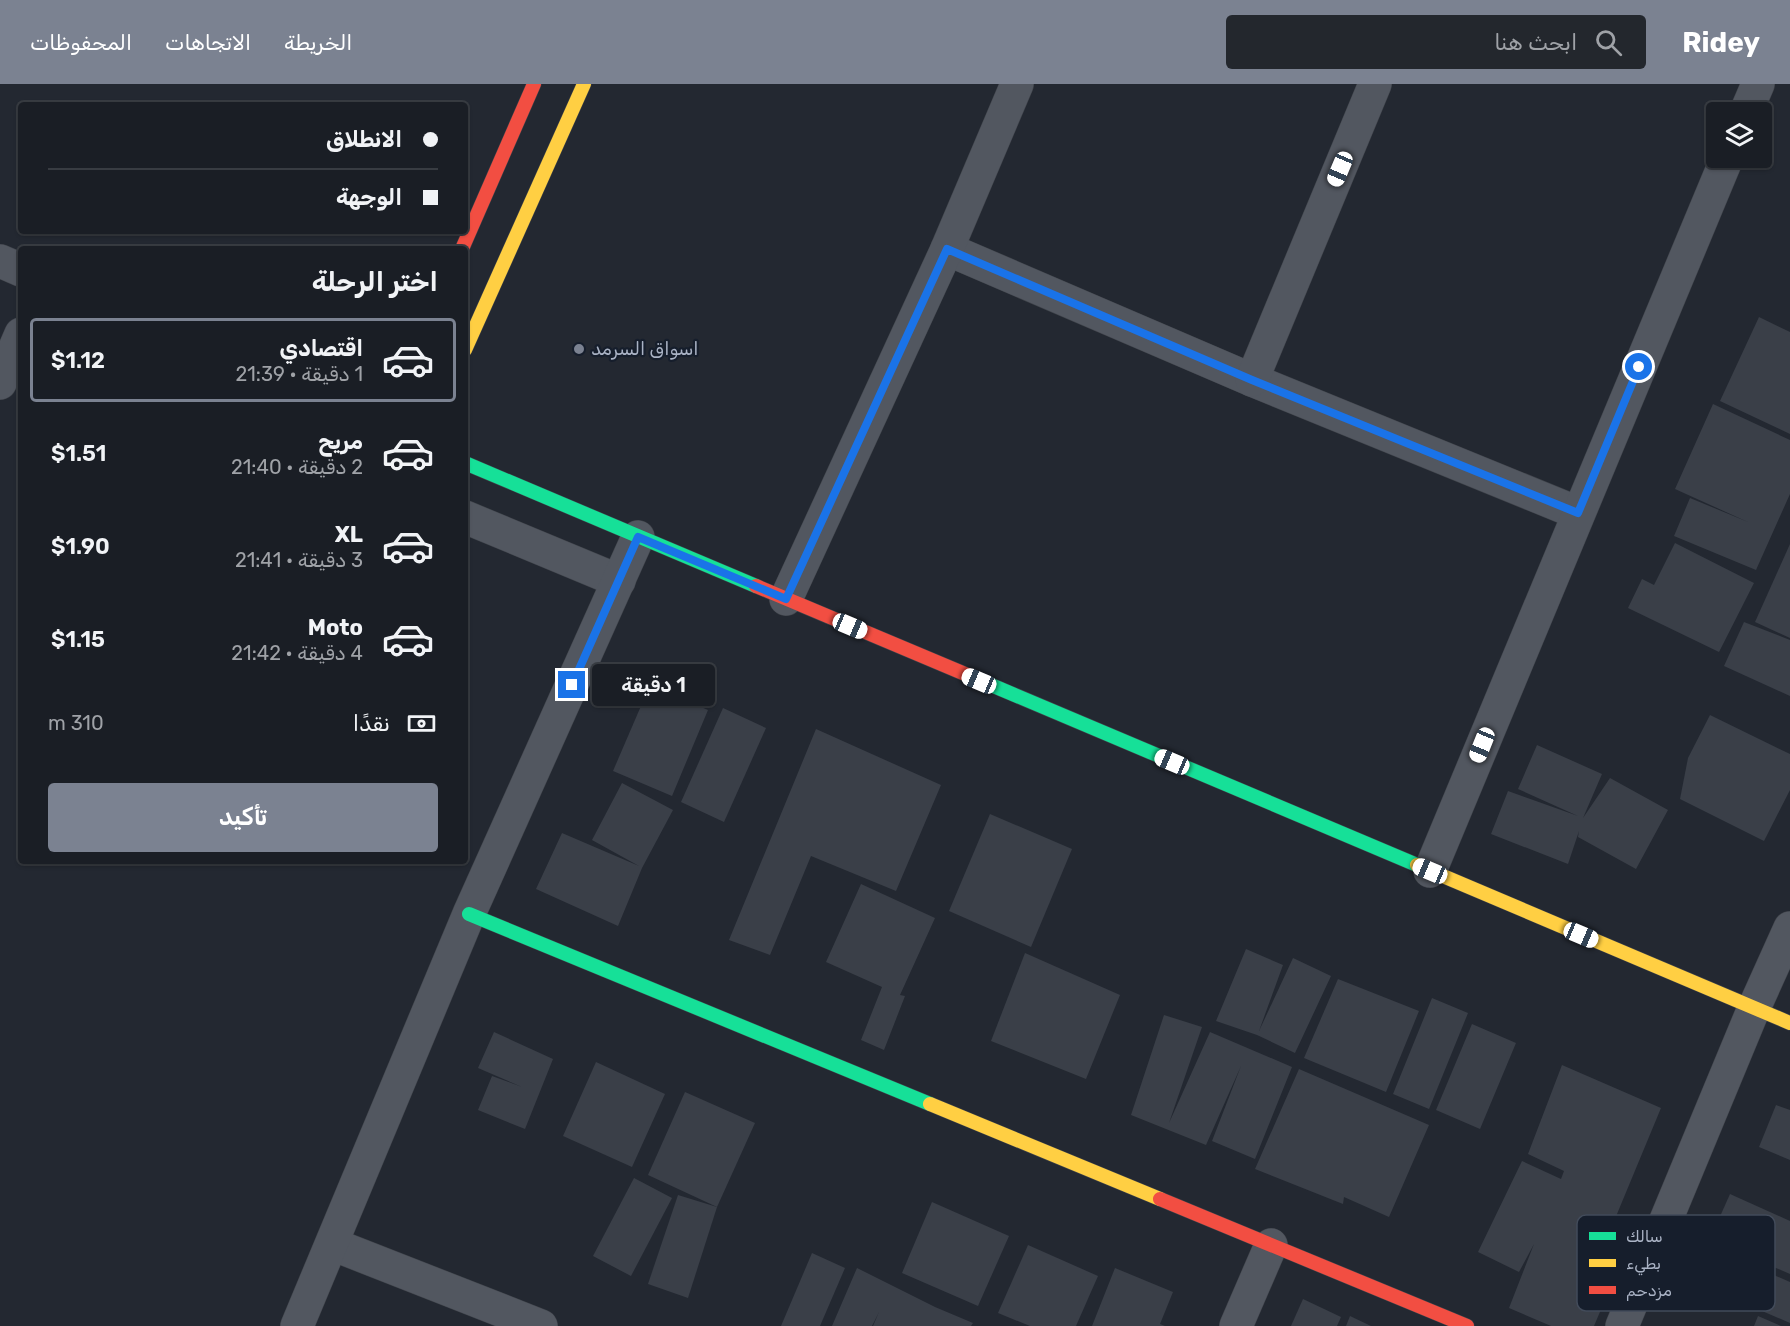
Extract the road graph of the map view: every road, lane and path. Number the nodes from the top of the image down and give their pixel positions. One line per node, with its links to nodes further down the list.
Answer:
1 (534, 84): 8 (street)
2 (584, 84): 15 (street)
3 (1017, 84): 9 (street)
4 (1375, 84): 16 (street)
5 (1758, 84): 6 (street)
6 (1750, 102)
7 (1723, 168): 19 (street)
8 (463, 246)
9 (947, 249): 16 (street); 23 (street)
10 (0, 261): 11 (street)
11 (18, 269)
12 (0, 325): 13 (street)
13 (18, 333)
14 (18, 341): 17 (street)
15 (468, 343)
16 (1252, 380): 19 (street)
17 (0, 383)
18 (468, 464): 21 (street)
19 (1578, 513): 24 (street)
20 (468, 518): 22 (street)
21 (638, 537): 22 (street); 23 (street)
22 (619, 581): 25 (street)
23 (786, 599): 24 (street)
24 (1430, 871): 27 (street)
25 (469, 914): 30 (street); 31 (street)
26 (1790, 928): 27 (street)
27 (1754, 1008): 28 (street); 29 (street)
28 (1790, 1023)
29 (1668, 1215)
30 (332, 1244): 33 (street); 34 (street)
31 (1271, 1245): 35 (street); 36 (street)
32 (1628, 1311): 37 (street)
33 (297, 1326)
34 (541, 1326)
35 (1236, 1326)
36 (1467, 1326)
37 (1622, 1326)

